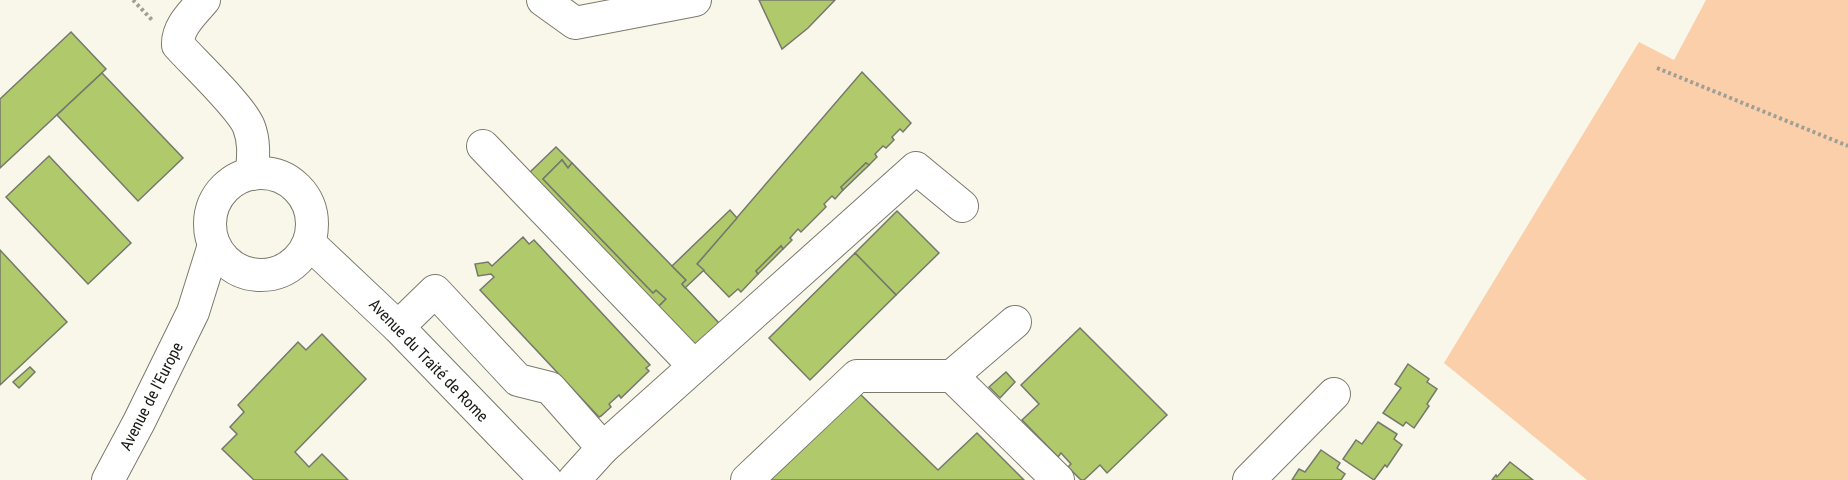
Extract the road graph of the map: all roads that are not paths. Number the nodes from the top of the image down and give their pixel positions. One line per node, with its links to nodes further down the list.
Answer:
1 (204, 0): 5 (street)
2 (543, 0): 3 (street)
3 (695, 0)
4 (483, 146): 13 (street)
5 (252, 174): 7 (street); 8 (street, Avenue de l'Europe)
6 (962, 206): 13 (street)
7 (309, 243): 9 (street); 12 (street, Avenue du Traité de Rome)
8 (214, 245): 9 (street); 10 (street, Avenue de l'Europe)
9 (242, 272): 10 (street, Avenue de l'Europe)
10 (193, 312): 17 (street, Avenue de l'Europe)
11 (1015, 322): 14 (street)
12 (398, 327): 16 (street); 18 (street, Avenue du Traité de Rome)
13 (694, 366): 16 (street)
14 (952, 376): 20 (street); 21 (street)
15 (1334, 394): 22 (street)
16 (603, 448): 19 (street)
17 (108, 480)
18 (546, 480)
19 (574, 480)
20 (747, 480)
21 (1058, 480)
22 (1249, 480)

